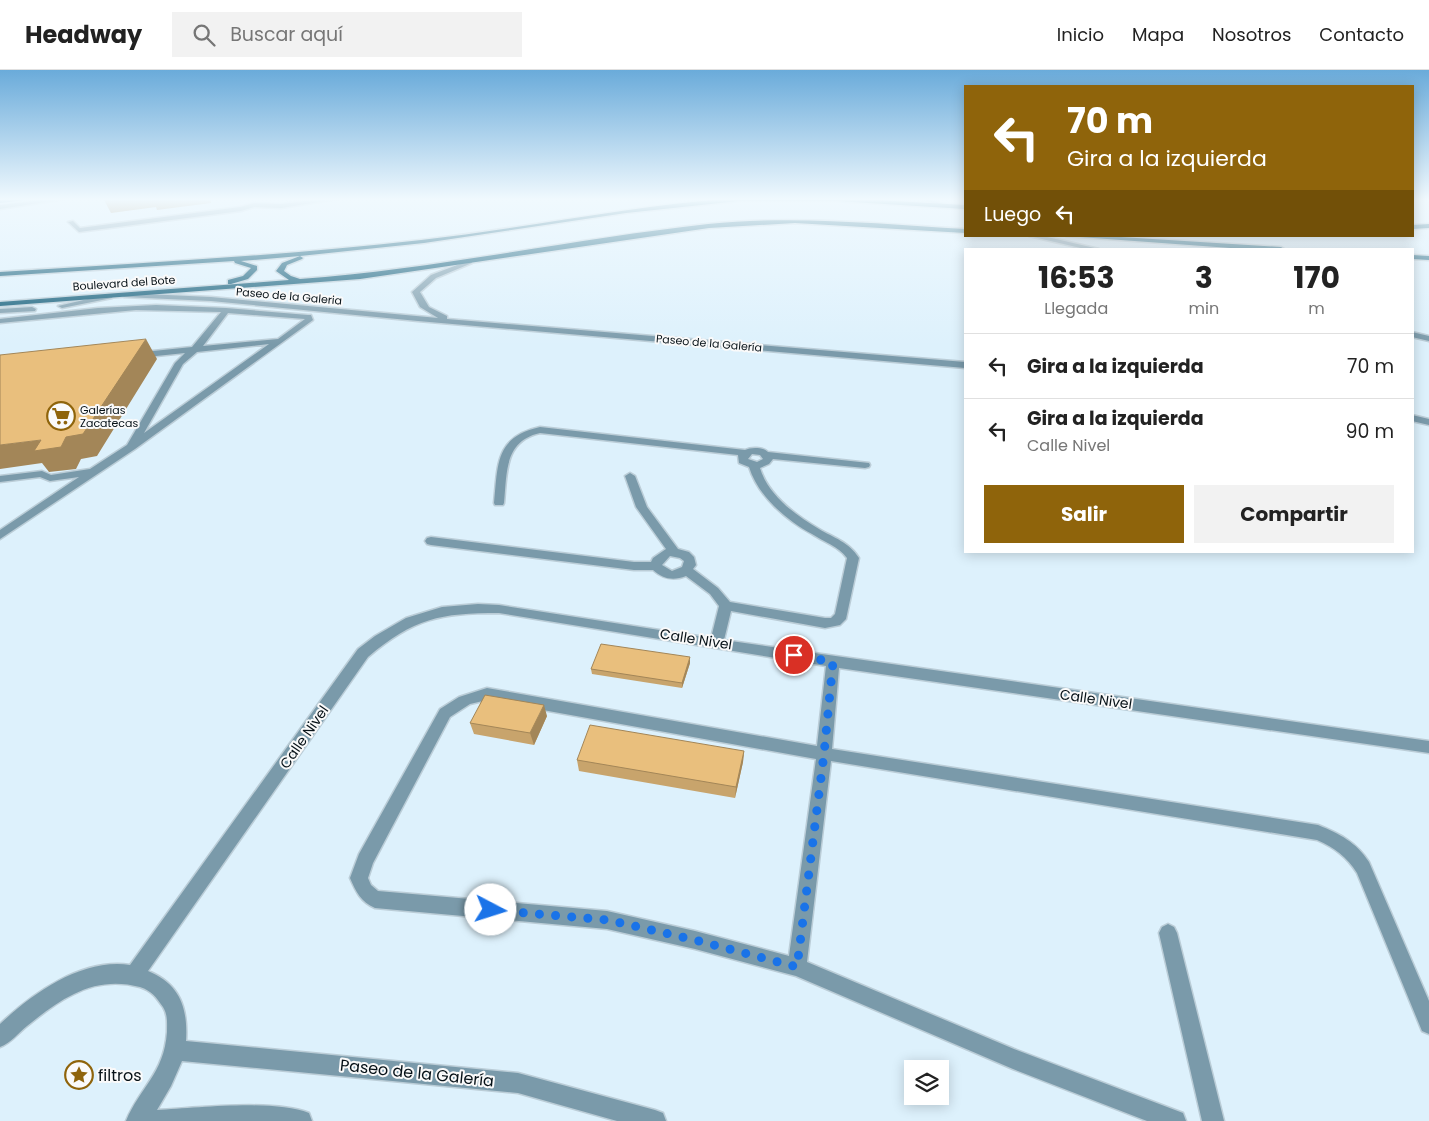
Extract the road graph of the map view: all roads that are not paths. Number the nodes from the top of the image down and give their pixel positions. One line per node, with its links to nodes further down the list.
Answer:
1 (371, 247): 5 (main road, Boulevard del Bote)
2 (569, 247): 9 (main road, Boulevard del Bote)
3 (1249, 247): 4 (main road)
4 (1265, 248)
5 (327, 252): 8 (main road, Boulevard del Bote); 11 (main road)
6 (1414, 257): 7 (main road)
7 (1429, 258)
8 (180, 261): 10 (main road, Boulevard del Bote); 12 (main road)
9 (470, 262): 11 (main road, Boulevard del Bote); 19 (street)
10 (0, 274)
11 (309, 280): 12 (main road, Boulevard del Bote)
12 (196, 289): 13 (main road, Boulevard del Bote)
13 (121, 295): 14 (main road, Boulevard del Bote); 19 (street, Paseo de la Galeria)
14 (109, 296): 15 (main road, Boulevard del Bote); 17 (street)
15 (0, 304)
16 (226, 310): 18 (street); 22 (street); 23 (street)
17 (0, 311)
18 (0, 321)
19 (453, 322): 25 (street, Paseo de la Galería)
20 (1414, 335): 21 (street)
21 (1429, 339)
22 (280, 341): 23 (street); 28 (street)
23 (190, 351): 24 (street); 28 (street)
24 (128, 356)
25 (964, 365)
26 (1414, 418): 27 (street)
27 (1429, 422)
28 (131, 447): 33 (street)
29 (745, 453): 30 (street); 32 (street); 38 (street)
30 (767, 455): 31 (street); 32 (street)
31 (865, 464)
32 (754, 465): 44 (street)
33 (93, 472): 35 (street); 39 (street)
34 (630, 476): 41 (street)
35 (50, 478): 36 (street); 37 (street)
36 (0, 479)
37 (0, 485)
38 (499, 502)
39 (0, 535)
40 (431, 541): 42 (street)
41 (674, 552): 42 (street); 43 (street)
42 (656, 566): 43 (street)
43 (687, 571): 44 (street)
44 (726, 605): 45 (street)
45 (717, 642): 46 (street, Calle Nivel); 51 (street, Calle Nivel)
46 (833, 662): 47 (street, Calle Nivel); 48 (street)
47 (1429, 747)
48 (824, 754): 50 (street); 50 (street); 52 (street)
49 (1168, 932): 60 (street)
50 (797, 967): 59 (street)
51 (135, 974): 53 (street); 54 (street)
52 (1429, 1024)
53 (0, 1037)
54 (175, 1050): 55 (street); 58 (street, Paseo de la Galería)
55 (137, 1121)
56 (145, 1121): 57 (street)
57 (301, 1121)
58 (655, 1121)
59 (1175, 1121)
60 (1213, 1121)

